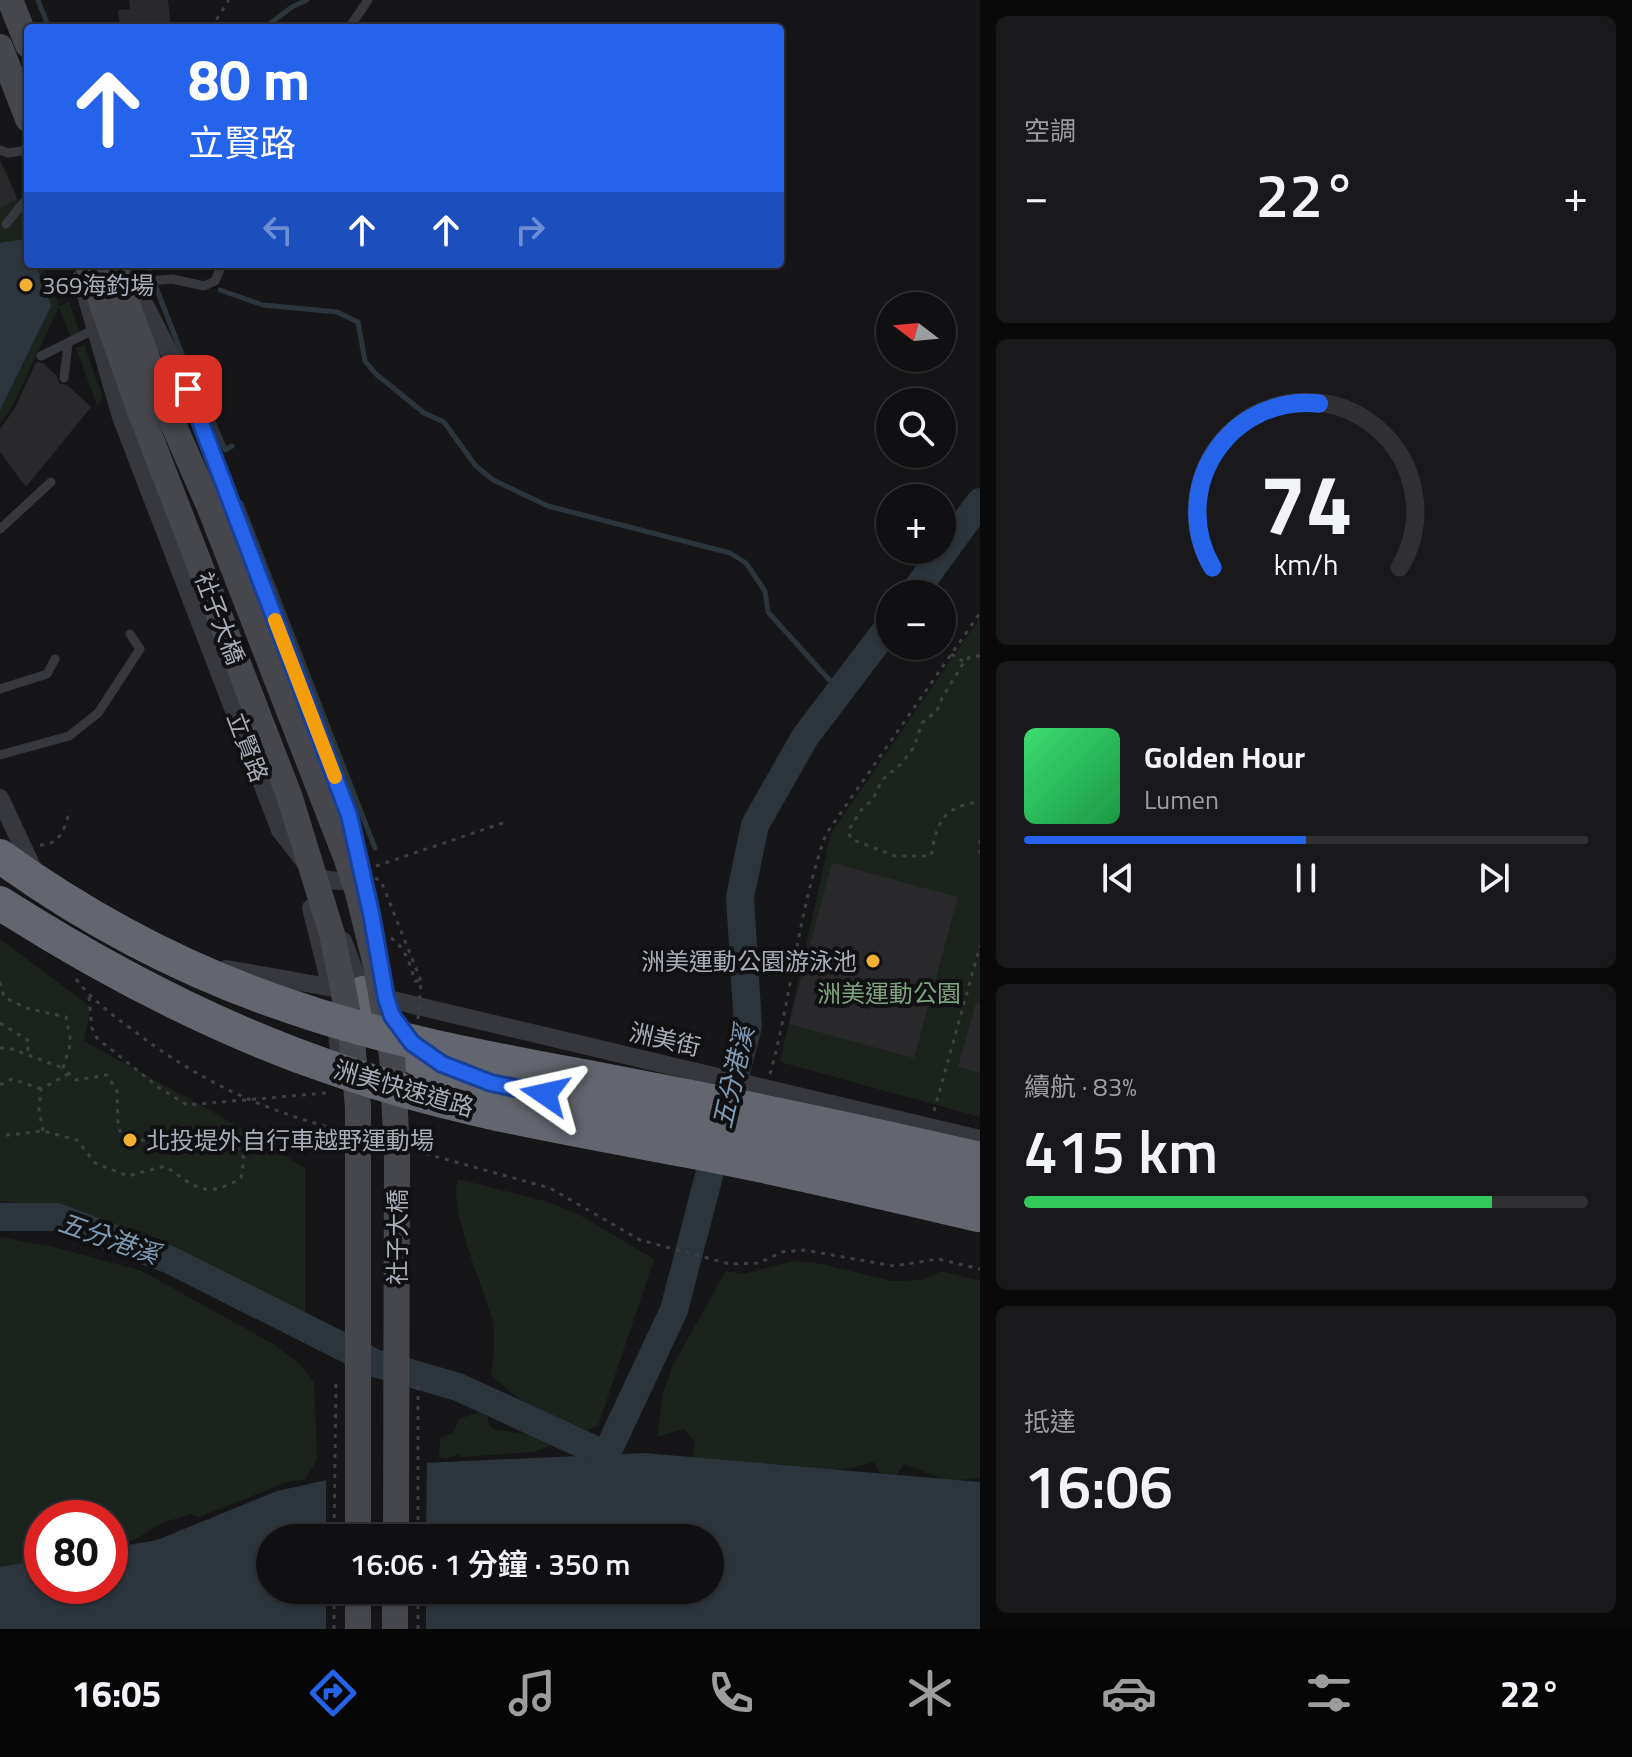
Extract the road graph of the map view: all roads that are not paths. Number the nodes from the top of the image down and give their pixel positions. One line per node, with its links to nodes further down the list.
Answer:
1 (10, 0): 4 (street)
2 (368, 0): 3 (lane)
3 (352, 24)
4 (15, 50): 5 (street)
5 (24, 98)
6 (0, 150): 7 (lane)
7 (24, 151)
8 (24, 202): 9 (lane)
9 (6, 224)
10 (78, 268): 16 (street, 立賢路)
11 (89, 268): 16 (street, 立賢路)
12 (113, 268): 20 (street)
13 (126, 268): 15 (street)
14 (220, 268): 15 (lane)
15 (133, 282): 30 (street)
16 (103, 331): 17 (lane); 20 (street, 立賢路); 31 (street, 立賢路)
17 (68, 344): 18 (lane); 19 (lane)
18 (41, 356)
19 (64, 378)
20 (144, 410): 22 (street, 社子大橋, bridge); 38 (street, bridge); 39 (street, 社子大橋, bridge)
21 (51, 482): 23 (lane)
22 (210, 508): 40 (street, 社子大橋, bridge); 41 (street, bridge)
23 (0, 529)
24 (130, 634): 27 (lane)
25 (55, 659): 26 (lane)
26 (0, 689)
27 (0, 755)
28 (0, 798): 29 (street)
29 (10, 850): 33 (street, 洲美街); 35 (highway, 洲美快速道路, bridge)
30 (368, 874): 31 (street); 33 (street)
31 (318, 879): 33 (street, 立賢路)
32 (0, 903): 37 (highway, 洲美快速道路, bridge)
33 (374, 995): 34 (street, 洲美街); 36 (highway, bridge)
34 (980, 1139)
35 (980, 1159)
36 (980, 1187)
37 (980, 1215)
38 (346, 1524)
39 (358, 1524)
40 (396, 1524)
41 (408, 1524)
42 (346, 1604): 46 (street)
43 (358, 1604): 47 (street)
44 (395, 1604): 48 (street)
45 (408, 1604): 49 (street)
46 (346, 1629)
47 (358, 1629)
48 (395, 1629)
49 (408, 1629)

